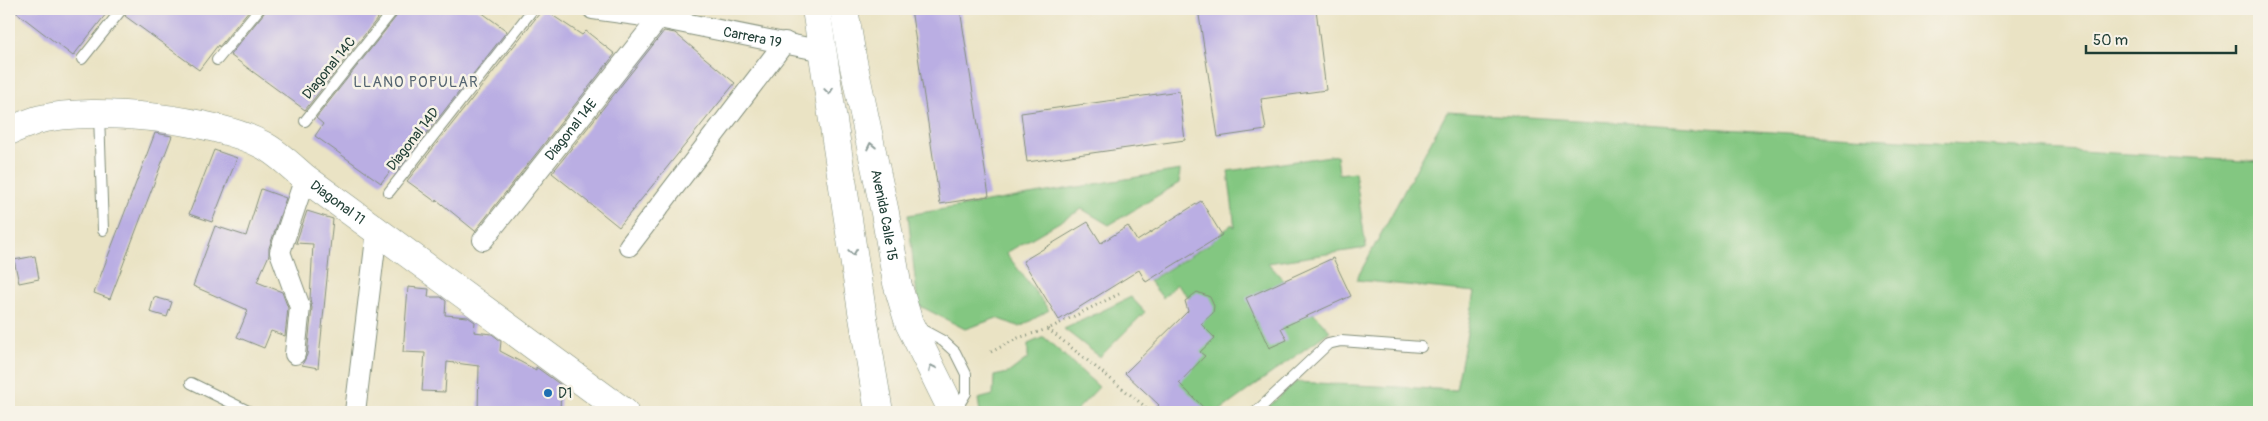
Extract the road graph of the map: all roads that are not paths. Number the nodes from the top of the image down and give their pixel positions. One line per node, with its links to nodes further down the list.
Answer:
1 (122, 9): 11 (lane)
2 (259, 9): 12 (lane)
3 (394, 9): 14 (lane, Diagonal 14C)
4 (533, 9): 17 (lane, Diagonal 14D)
5 (593, 9): 8 (street, Carrera 19)
6 (816, 9): 10 (main road)
7 (844, 9): 29 (main road, Avenida Calle 15, one-way to 7)
8 (659, 18): 9 (street, Carrera 19); 20 (street, Diagonal 14E)
9 (785, 42): 10 (street, Carrera 19); 21 (street)
10 (823, 51): 28 (main road, one-way to 28)
11 (82, 59)
12 (217, 60)
13 (99, 114): 15 (main road, Diagonal 11); 16 (main road, Diagonal 11); 18 (lane)
14 (305, 121)
15 (9, 131)
16 (306, 178): 19 (main road, Diagonal 11); 23 (street)
17 (390, 192)
18 (103, 230)
19 (377, 230): 26 (street); 27 (main road, Diagonal 11)
20 (482, 240)
21 (629, 246)
22 (1421, 348): 30 (lane)
23 (295, 354)
24 (191, 383): 25 (lane)
25 (250, 412)
26 (355, 412)
27 (624, 412)
28 (879, 412)
29 (954, 412)
30 (1256, 412)

